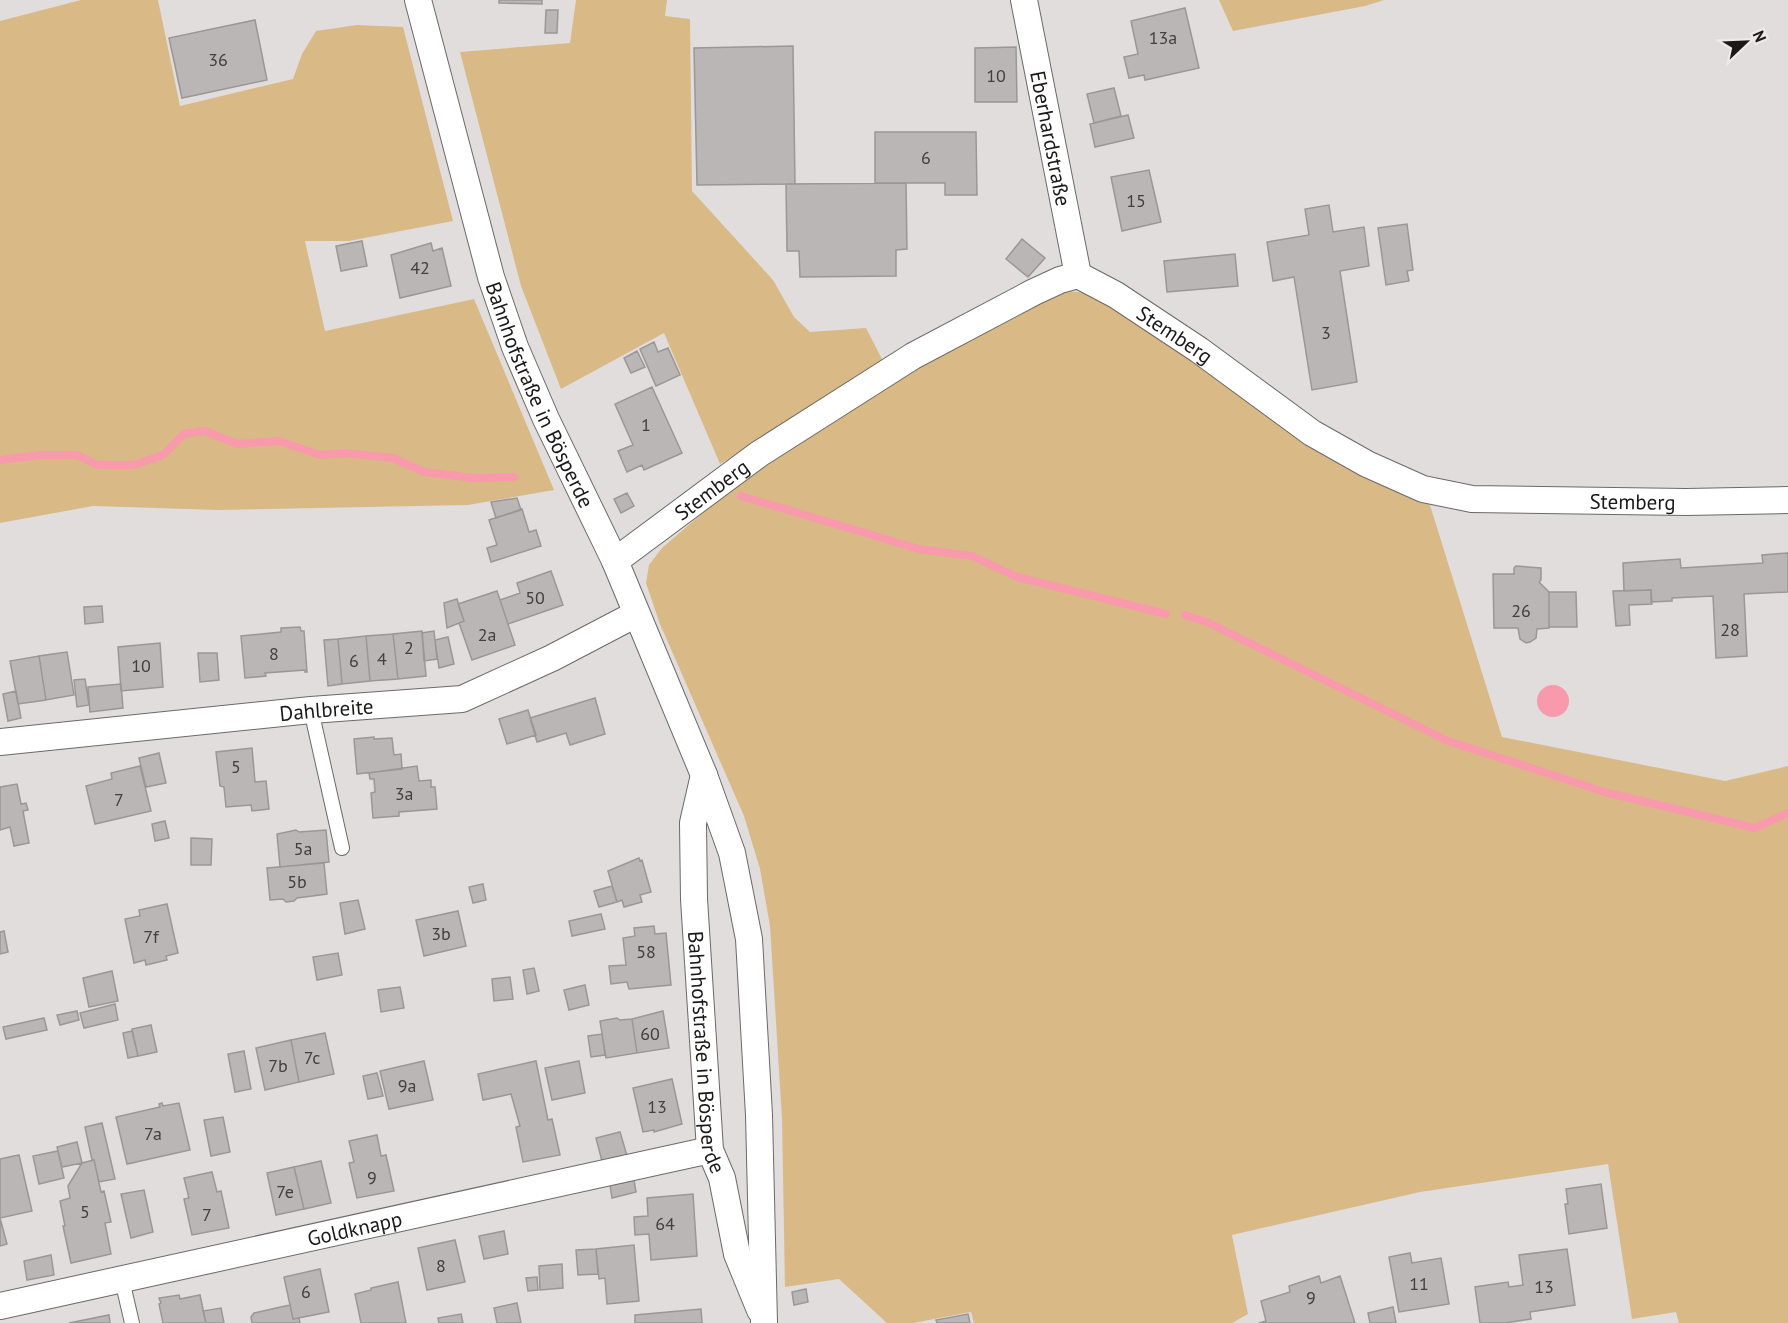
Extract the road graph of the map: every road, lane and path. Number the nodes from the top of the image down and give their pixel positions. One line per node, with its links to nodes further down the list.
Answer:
1 (418, 0): 5 (street, Bahnhofstraße in Bösperde)
2 (1024, 0): 3 (street, Eberhardstraße)
3 (1078, 275): 4 (street, Stemberg); 5 (street, Stemberg)
4 (1788, 500)
5 (615, 561): 6 (street, Bahnhofstraße in Bösperde)
6 (636, 614): 7 (street, Dahlbreite); 9 (street, Bahnhofstraße in Bösperde)
7 (311, 710): 8 (street, Dahlbreite); 10 (lane)
8 (0, 742)
9 (704, 775): 11 (street, Bahnhofstraße in Bösperde); 14 (street, Bahnhofstraße in Bösperde)
10 (342, 848)
11 (710, 1150): 12 (street, Goldknapp); 14 (street, Bahnhofstraße in Bösperde)
12 (123, 1280): 13 (street, Goldknapp); 15 (lane)
13 (0, 1306)
14 (764, 1322)
15 (132, 1323)

